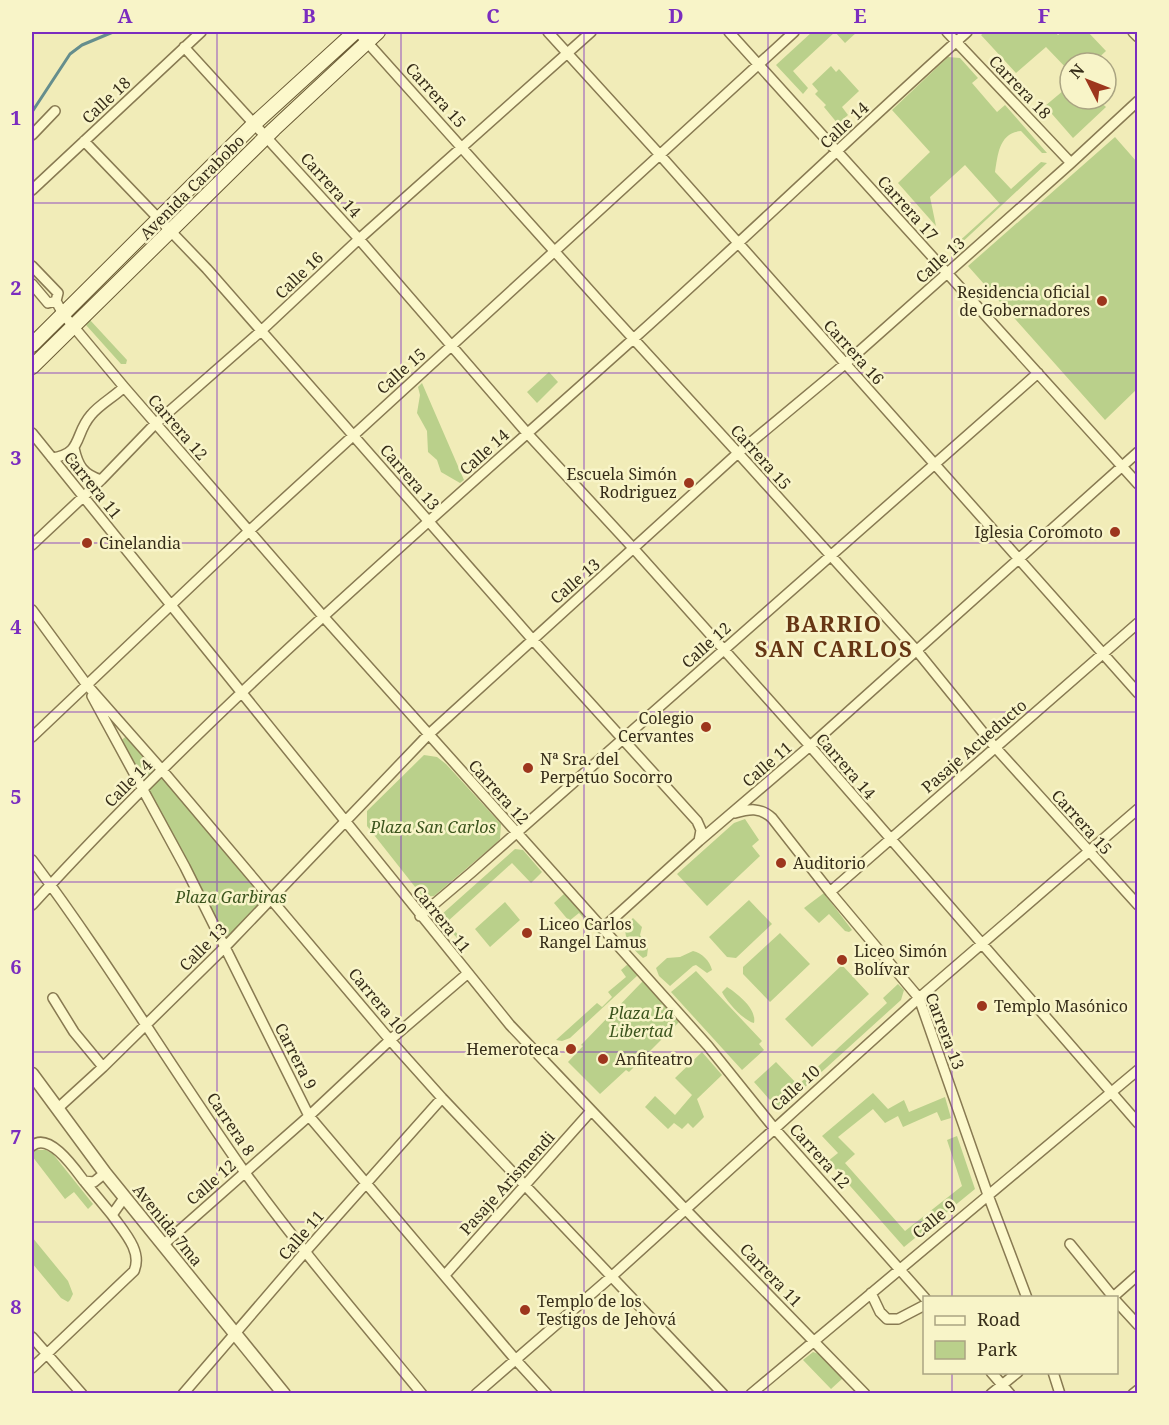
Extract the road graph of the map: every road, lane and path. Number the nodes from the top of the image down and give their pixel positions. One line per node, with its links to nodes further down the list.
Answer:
1 (201, 32): 13 (street, Calle 18)
2 (378, 32): 10 (main road, Avenida Carabobo)
3 (548, 32): 14 (street, Carrera 16)
4 (591, 32): 14 (street, Calle 16)
5 (729, 32): 15 (street, Carrera 17)
6 (795, 32): 15 (street, Calle 15)
7 (947, 32): 12 (street, Carrera 18)
8 (967, 32): 12 (street, Calle 14)
9 (1132, 32): 11 (street)
10 (360, 35): 18 (main road, Avenida Carabobo); 20 (main road, Avenida Carabobo); 22 (street, Carrera 15)
11 (1137, 37)
12 (956, 42): 23 (street, Calle 14); 25 (street, Carrera 18)
13 (184, 47): 18 (street, Carrera 14); 21 (street, Calle 18)
14 (568, 52): 22 (street, Calle 16); 24 (street, Carrera 16)
15 (759, 64): 23 (street, Carrera 17); 24 (street, Calle 15)
16 (1137, 101): 25 (street, Calle 13)
17 (55, 111): 19 (street)
18 (254, 124): 20 (street, Carrera 14); 27 (main road, Avenida Carabobo)
19 (32, 135)
20 (266, 137): 28 (main road, Avenida Carabobo); 29 (street, Carrera 14)
21 (84, 141): 26 (street, Calle 18); 27 (street, Carrera 13)
22 (462, 146): 29 (street, Calle 16); 31 (street, Carrera 15)
23 (837, 153): 30 (street, Calle 14); 33 (street, Carrera 17)
24 (660, 155): 30 (street, Carrera 16); 31 (street, Calle 15)
25 (1071, 163): 33 (street, Calle 13)
26 (32, 190)
27 (160, 219): 28 (street, Carrera 13); 36 (main road, Avenida Carabobo)
28 (171, 231): 37 (main road, Avenida Carabobo); 38 (street, Carrera 13)
29 (359, 239): 38 (street, Calle 16); 41 (street, Carrera 14)
30 (738, 243): 39 (street, Calle 14); 42 (street, Carrera 16)
31 (555, 252): 39 (street, Carrera 15); 41 (street, Calle 15)
32 (32, 266): 35 (street, Carrera 12)
33 (947, 273): 42 (street, Calle 13); 44 (street, Carrera 17)
34 (32, 284): 35 (street, Carrera 12)
35 (56, 301): 36 (street, Carrera 12)
36 (63, 314): 37 (street, Carrera 12); 40 (main road, Avenida Carabobo)
37 (74, 326): 43 (main road, Avenida Carabobo); 45 (street, Carrera 12)
38 (261, 332): 46 (street, Calle 16); 49 (street, Carrera 13)
39 (633, 339): 48 (street, Calle 14); 52 (street, Carrera 15)
40 (32, 345)
41 (451, 347): 48 (street, Carrera 14); 49 (street, Calle 15)
42 (845, 364): 52 (street, Calle 13); 54 (street, Carrera 16)
43 (32, 367)
44 (1038, 373): 54 (street, Calle 12); 55 (street, Carrera 17)
45 (124, 387): 46 (street, Carrera 12); 50 (street)
46 (155, 424): 56 (street, Calle 16); 60 (street, Carrera 12)
47 (32, 433): 53 (street, Carrera 11)
48 (527, 433): 59 (street, Calle 14); 62 (street, Carrera 14)
49 (354, 435): 59 (street, Carrera 13); 60 (street, Calle 15)
50 (74, 448): 53 (street); 56 (street, Carrera 11)
51 (1137, 452): 55 (street, Calle 11)
52 (738, 453): 62 (street, Calle 13); 63 (street, Carrera 15)
53 (52, 458): 58 (street, Carrera 11)
54 (934, 465): 63 (street, Calle 12); 64 (street, Carrera 16)
55 (1122, 466): 57 (street, Carrera 17); 64 (street, Calle 11)
56 (101, 480): 58 (street, Calle 16)
57 (1137, 484)
58 (82, 496): 61 (street, Calle 16); 65 (street, Carrera 11)
59 (429, 521): 67 (street, Calle 14); 69 (street, Carrera 13)
60 (249, 531): 65 (street, Calle 15); 67 (street, Carrera 12)
61 (32, 546)
62 (634, 549): 69 (street, Calle 13); 70 (street, Carrera 14)
63 (830, 557): 70 (street, Calle 12); 71 (street, Carrera 15)
64 (1019, 559): 71 (street, Calle 11); 72 (street, Carrera 16)
65 (171, 606): 73 (street, Calle 15); 74 (street, Carrera 11)
66 (32, 610): 73 (street, Carrera 10)
67 (322, 615): 74 (street, Calle 14); 76 (street, Carrera 12)
68 (1137, 623): 72 (street, Pasaje Acueducto)
69 (532, 639): 76 (street, Calle 13); 78 (street, Carrera 13)
70 (723, 650): 78 (street, Calle 12); 79 (street, Carrera 14)
71 (916, 651): 79 (street, Calle 11); 80 (street, Carrera 15)
72 (1103, 653): 75 (street, Carrera 16); 80 (street, Pasaje Acueducto)
73 (87, 686): 77 (street, Calle 15); 81 (street, Carrera 10); 82 (street, Carrera 9)
74 (241, 693): 81 (street, Calle 14); 85 (street, Carrera 11)
75 (1137, 693)
76 (428, 735): 85 (street, Calle 13); 86 (street, Carrera 12)
77 (32, 736)
78 (623, 739): 86 (street, Calle 12); 88 (street, Carrera 13)
79 (810, 746): 84 (street, Calle 11); 87 (street, Carrera 14)
80 (994, 746): 87 (street, Pasaje Acueducto); 89 (street, Carrera 15)
81 (162, 770): 82 (street, Calle 14); 93 (street, Carrera 10)
82 (142, 790): 91 (street, Calle 14); 99 (street, Carrera 9)
83 (1137, 809): 89 (street, Calle 10)
84 (733, 813): 88 (street, Calle 11); 92 (street, Carrera 13)
85 (345, 822): 93 (street, Calle 13); 96 (street, Carrera 11)
86 (516, 833): 96 (street, Calle 12); 97 (street, Carrera 12)
87 (891, 840): 92 (street, Pasaje Acueducto); 98 (street, Carrera 14)
88 (699, 841): 97 (street, Calle 11)
89 (1088, 851): 95 (street, Carrera 15); 98 (street, Calle 10)
90 (32, 860): 91 (street, Carrera 8)
91 (50, 884): 94 (street, Calle 14); 103 (street, Carrera 8)
92 (830, 892): 102 (street, Carrera 13)
93 (272, 899): 99 (street, Calle 13); 104 (street, Carrera 10)
94 (32, 904)
95 (1137, 905)
96 (420, 916): 100 (street, Carrera 11)
97 (603, 927): 114 (street, Carrera 12)
98 (980, 944): 102 (street, Calle 10); 108 (street, Carrera 14)
99 (225, 947): 103 (street, Calle 13); 112 (street, Carrera 9)
100 (467, 974): 104 (street, Calle 12); 111 (street, Carrera 11)
101 (53, 998): 105 (street)
102 (919, 998): 114 (street, Calle 10); 121 (street, Carrera 13)
103 (146, 1024): 105 (street, Calle 13); 116 (street, Carrera 8)
104 (390, 1040): 109 (street, Carrera 10); 112 (street, Calle 12)
105 (103, 1066): 110 (street, Calle 13)
106 (1137, 1070): 108 (street, Calle 9)
107 (32, 1074): 110 (street, Avenida 7ma)
108 (1111, 1092): 113 (street, Carrera 14); 121 (street, Calle 9)
109 (442, 1098): 119 (street, Calle 11); 120 (street, Carrera 10)
110 (57, 1109): 117 (street, Avenida 7ma)
111 (591, 1111): 120 (street, Pasaje Arismendi); 123 (street, Carrera 11)
112 (309, 1116): 116 (street, Calle 12); 119 (street, Carrera 9)
113 (1137, 1123)
114 (774, 1128): 123 (street, Calle 10); 128 (street, Carrera 12)
115 (32, 1146): 118 (street)
116 (245, 1172): 126 (street, Calle 12); 127 (street, Carrera 8)
117 (105, 1173): 118 (street); 122 (street, Avenida 7ma)
118 (84, 1181): 124 (street)
119 (366, 1184): 127 (street, Calle 11); 129 (street, Carrera 9)
120 (526, 1186): 129 (street, Pasaje Arismendi); 131 (street, Carrera 10)
121 (988, 1195): 128 (street, Calle 9); 133 (street, Carrera 13)
122 (124, 1198): 124 (street); 126 (street, Avenida 7ma)
123 (685, 1209): 131 (street, Calle 10); 142 (street, Carrera 11)
124 (112, 1215): 143 (street)
125 (1070, 1244): 134 (street)
126 (162, 1245): 140 (street, Avenida 7ma)
127 (305, 1252): 140 (street, Calle 11); 154 (street, Carrera 8)
128 (899, 1268): 132 (street, Calle 9); 136 (street, Carrera 12)
129 (445, 1275): 144 (street, Carrera 9)
130 (1137, 1275): 135 (street)
131 (611, 1277): 144 (street, Calle 10); 157 (street, Carrera 10)
132 (871, 1293): 137 (street); 142 (street, Calle 9)
133 (1026, 1296)
134 (1112, 1296)
135 (1116, 1296)
136 (923, 1301)
137 (923, 1303)
138 (1118, 1303): 139 (street)
139 (1137, 1325)
140 (236, 1335): 152 (street, Calle 11); 153 (street, Avenida 7ma)
141 (32, 1337): 143 (street)
142 (814, 1341): 158 (street, Calle 9); 159 (street, Carrera 11)
143 (47, 1354): 145 (street); 151 (street)
144 (515, 1359): 155 (street, Calle 10); 156 (street, Carrera 9)
145 (32, 1368)
146 (993, 1374): 149 (street)
147 (1016, 1374): 149 (street)
148 (1054, 1374): 162 (street)
149 (1002, 1385): 160 (street); 161 (street)
150 (1137, 1390): 163 (street)
151 (82, 1394)
152 (183, 1394)
153 (284, 1394)
154 (422, 1394)
155 (476, 1394)
156 (547, 1394)
157 (723, 1394)
158 (751, 1394)
159 (865, 1394)
160 (991, 1394)
161 (1010, 1394)
162 (1060, 1394)
163 (1133, 1394)

